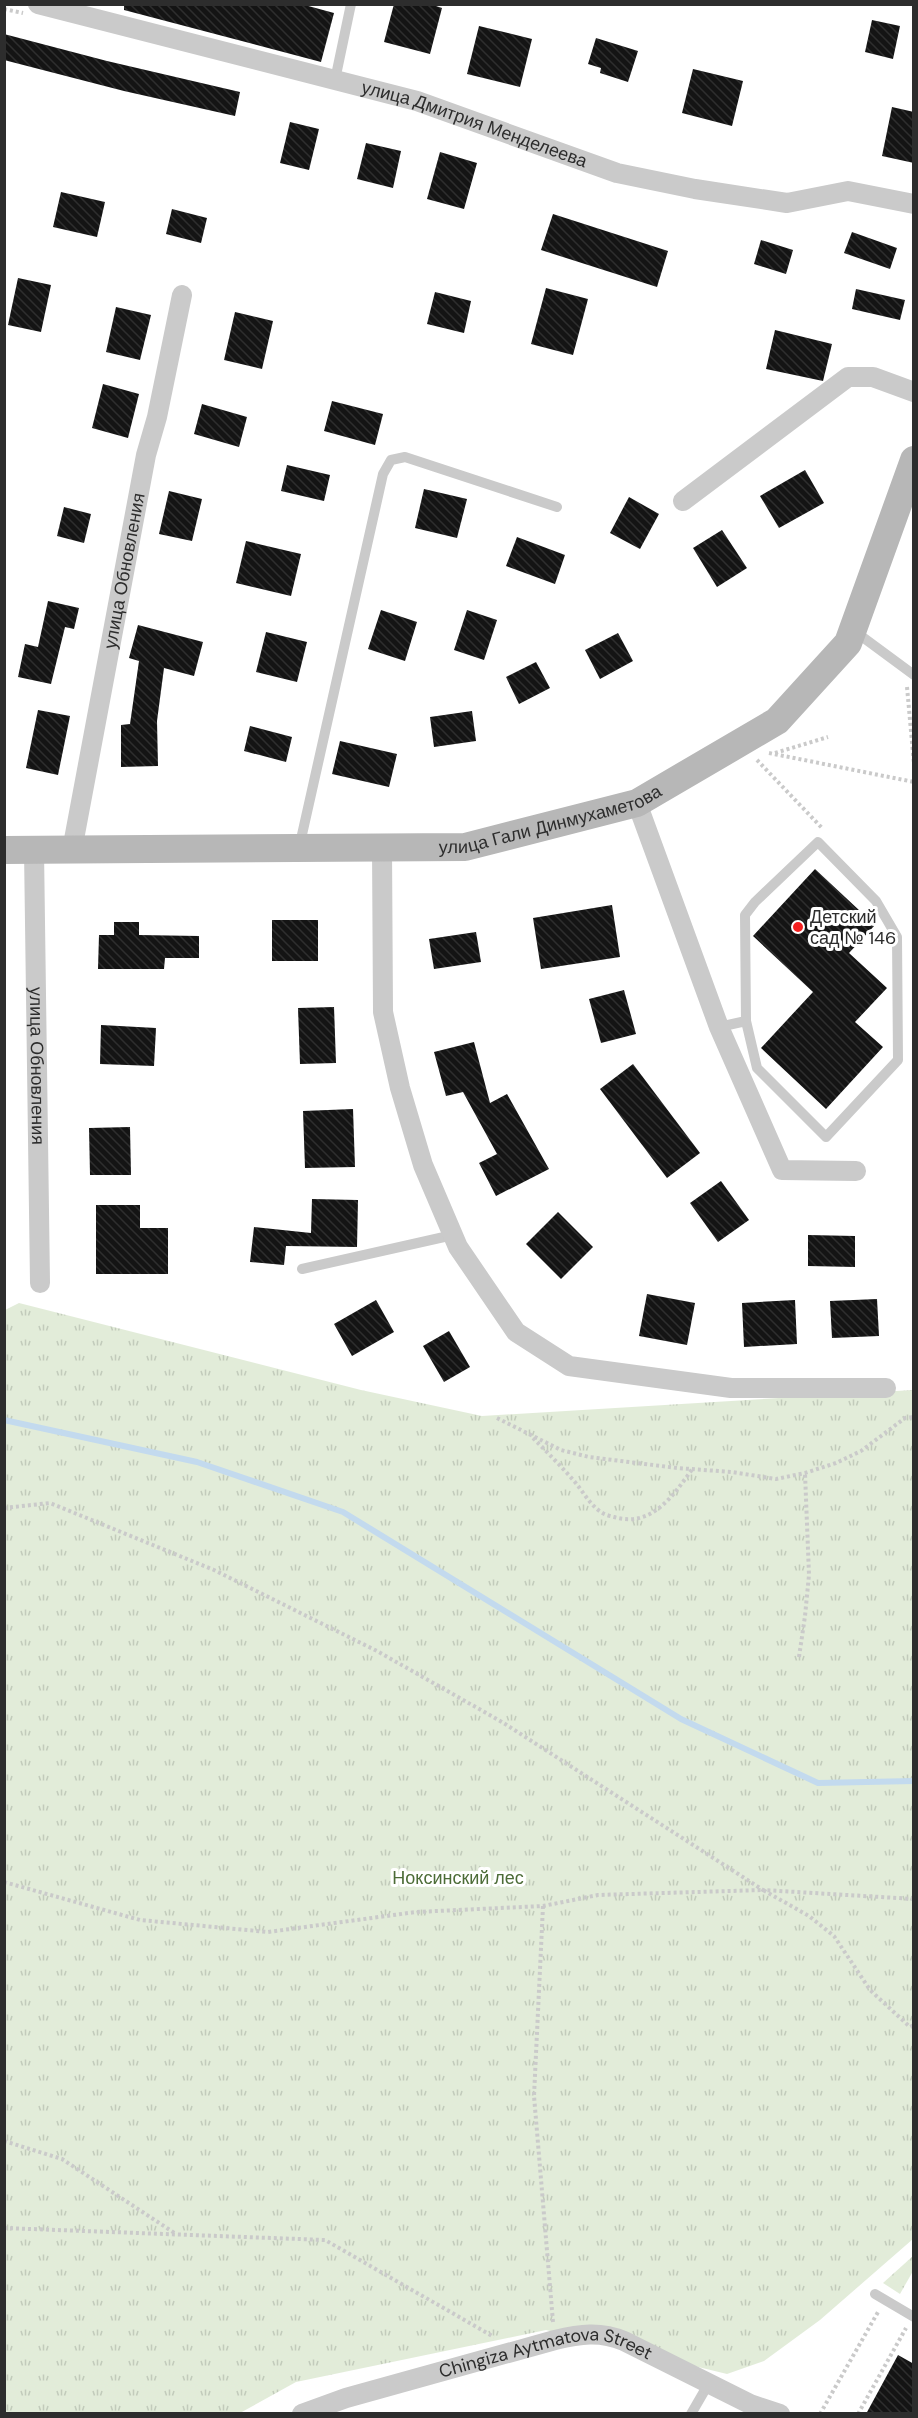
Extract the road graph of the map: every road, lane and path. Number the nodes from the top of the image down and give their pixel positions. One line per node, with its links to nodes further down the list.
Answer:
1 (38, 4): 3 (street, улица Дмитрия Менделеева)
2 (351, 4): 3 (lane)
3 (335, 80): 4 (street, улица Дмитрия Менделеева)
4 (914, 204)
5 (182, 295): 24 (street, улица Обновления)
6 (914, 392): 8 (street)
7 (914, 460): 10 (street, улица Гали Динмухаметова)
8 (683, 501)
9 (557, 507): 20 (lane)
10 (853, 629): 11 (lane); 18 (street, улица Гали Динмухаметова)
11 (911, 673): 16 (path)
12 (828, 737): 14 (path)
13 (765, 752): 14 (path)
14 (772, 753): 17 (path)
15 (753, 754): 19 (path)
16 (914, 764)
17 (914, 782)
18 (637, 803): 21 (street, улица Гали Динмухаметова); 26 (street)
19 (818, 842): 25 (lane); 25 (lane)
20 (299, 848): 21 (street, улица Гали Динмухаметова); 24 (street, улица Гали Динмухаметова)
21 (382, 848): 28 (street)
22 (4, 850): 23 (street, улица Гали Динмухаметова)
23 (34, 850): 24 (street, улица Гали Динмухаметова); 30 (street, улица Обновления)
24 (72, 850)
25 (746, 1021): 26 (lane)
26 (718, 1027): 27 (street)
27 (856, 1171)
28 (453, 1235): 29 (lane); 31 (street)
29 (302, 1269)
30 (40, 1282)
31 (886, 1388)
32 (914, 1417): 36 (path)
33 (497, 1418): 34 (path)
34 (530, 1435): 35 (path); 35 (path)
35 (693, 1468): 36 (path)
36 (805, 1473): 38 (path)
37 (4, 1508): 40 (path)
38 (798, 1657)
39 (4, 1882): 42 (path)
40 (763, 1890): 41 (path); 42 (path); 43 (path)
41 (914, 1899)
42 (543, 1906): 49 (path)
43 (914, 2025)
44 (4, 2141): 46 (path)
45 (4, 2228): 46 (path)
46 (177, 2234): 50 (path)
47 (880, 2297): 48 (lane); 56 (path)
48 (913, 2317): 57 (path)
49 (555, 2340): 50 (street, Chingiza Aytmatova Street); 51 (street, Chingiza Aytmatova Street)
50 (518, 2350): 52 (street, Chingiza Aytmatova Street)
51 (709, 2383): 54 (lane); 55 (street, Chingiza Aytmatova Street)
52 (323, 2410): 53 (street, Chingiza Aytmatova Street)
53 (302, 2414)
54 (691, 2414)
55 (780, 2414)
56 (820, 2414)
57 (858, 2414)

